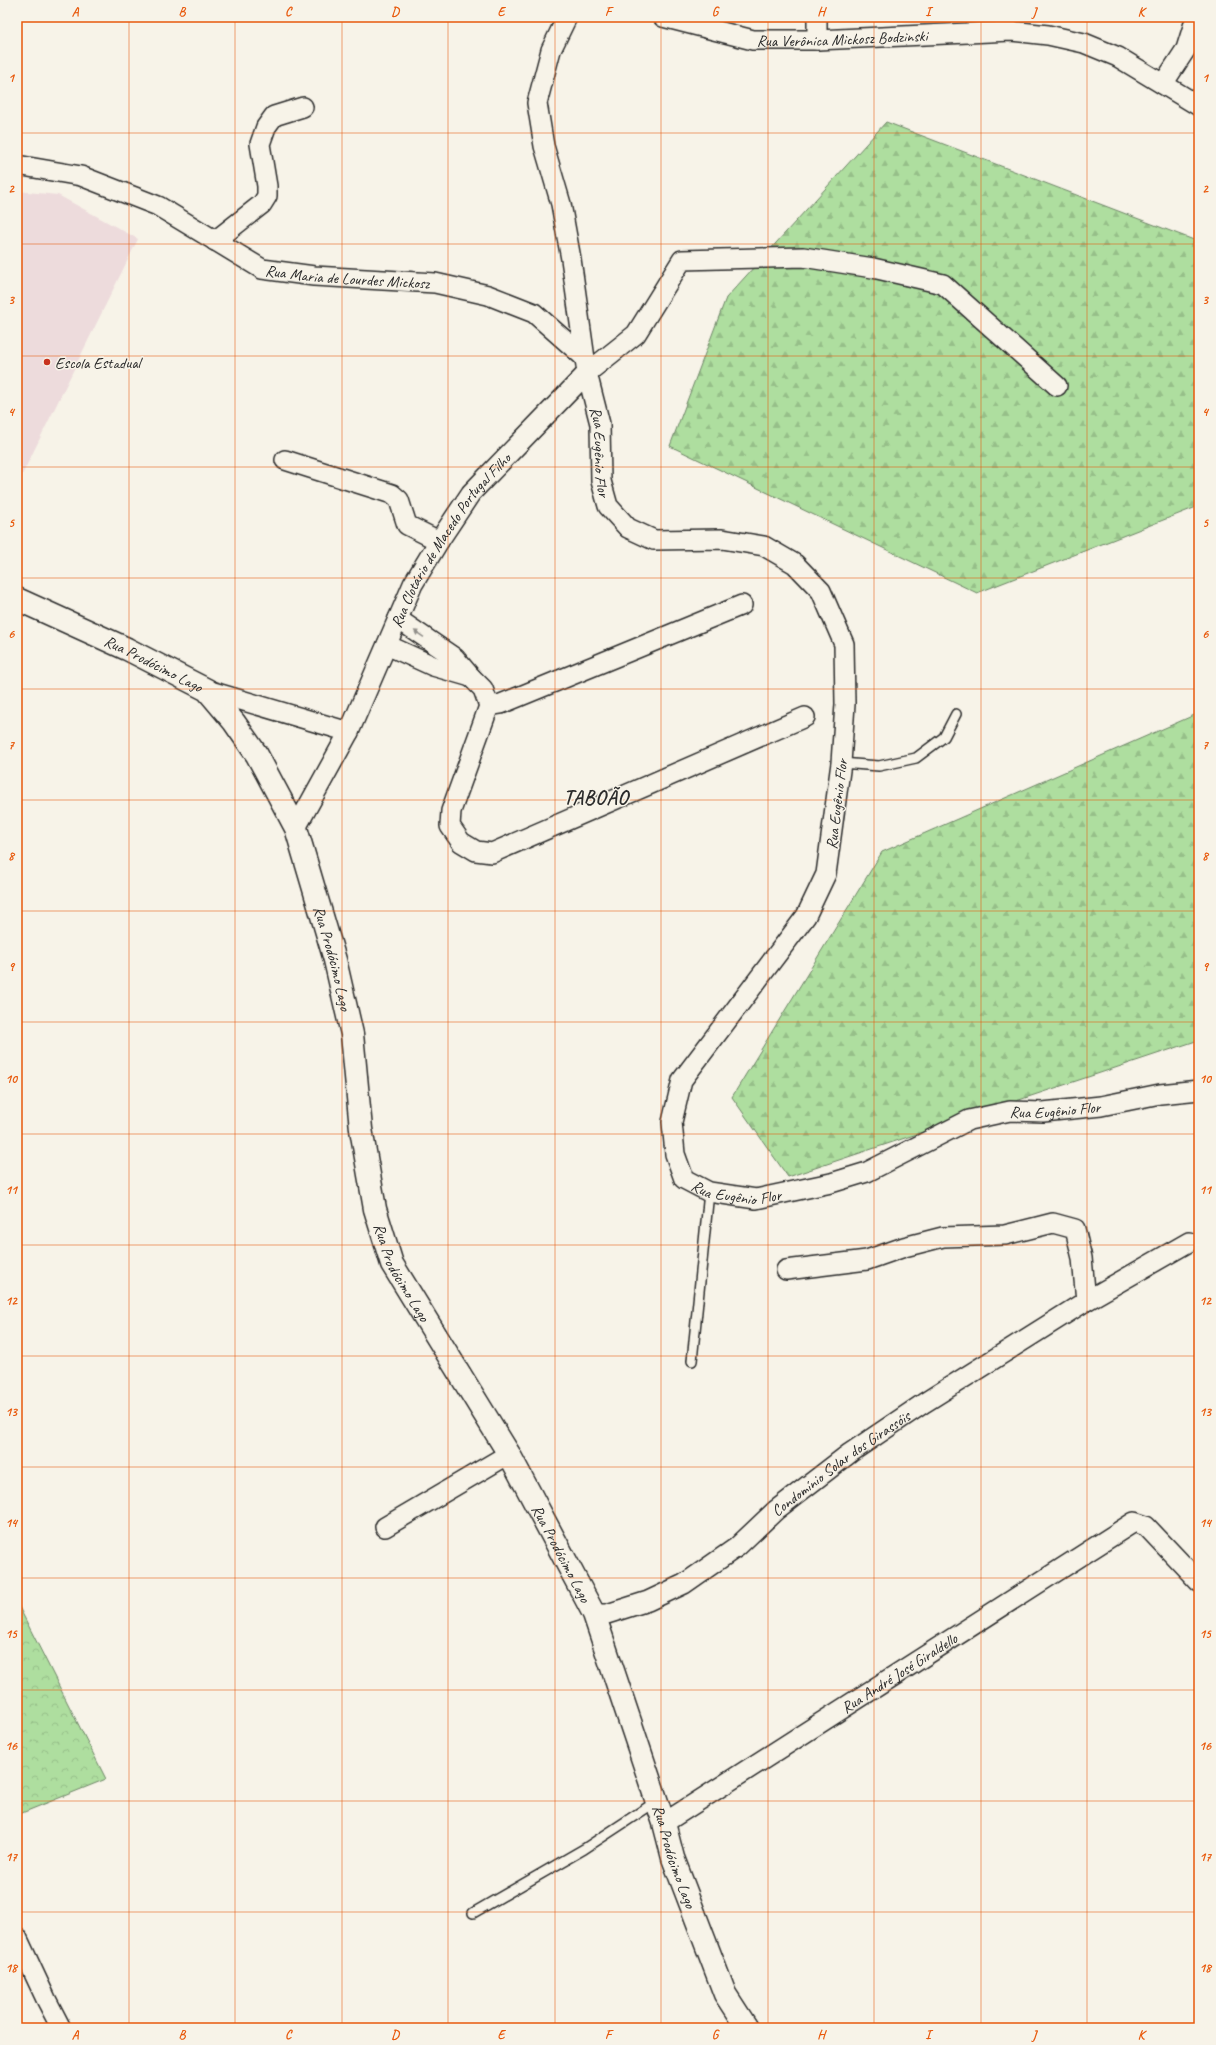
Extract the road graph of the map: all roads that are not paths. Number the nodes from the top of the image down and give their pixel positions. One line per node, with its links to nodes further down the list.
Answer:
1 (567, 17): 11 (street, Rua Eugênio Flor)
2 (663, 17): 5 (street, Rua Verônica Mickosz Bodzinski)
3 (817, 17): 5 (street)
4 (1196, 17): 6 (street)
5 (817, 40): 6 (street, Rua Verônica Mickosz Bodzinski)
6 (1163, 84): 7 (street, Rua Verônica Mickosz Bodzinski)
7 (1199, 106)
8 (303, 107): 10 (street)
9 (17, 165): 10 (street, Rua Maria de Lourdes Mickosz)
10 (215, 241): 11 (street, Rua Maria de Lourdes Mickosz)
11 (586, 366): 12 (street, Rua Clotário de Macedo Portugal Filho); 14 (street, Rua Clotário de Macedo Portugal Filho); 27 (street, Rua Eugênio Flor)
12 (1057, 386)
13 (285, 460): 14 (street)
14 (439, 541): 17 (street, Rua Clotário de Macedo Portugal Filho)
15 (17, 599): 22 (main road, Rua Prodócimo Lago)
16 (742, 604): 23 (street)
17 (398, 619): 18 (street, Rua Clotário de Macedo Portugal Filho); 19 (street, one-way to 17)
18 (387, 645): 20 (street); 26 (street, Rua Clotário de Macedo Portugal Filho)
19 (440, 648): 20 (street); 21 (street)
20 (433, 666): 21 (street)
21 (471, 677): 23 (street)
22 (207, 690): 26 (street); 28 (main road, Rua Prodócimo Lago)
23 (489, 706): 25 (street)
24 (956, 714): 27 (lane)
25 (805, 718)
26 (349, 732): 28 (street, Rua Clotário de Macedo Portugal Filho)
27 (841, 763): 30 (street, Rua Eugênio Flor)
28 (296, 828): 35 (main road, Rua Prodócimo Lago)
29 (1199, 1090): 30 (street, Rua Eugênio Flor)
30 (709, 1192): 34 (lane)
31 (1189, 1242): 33 (street, Condomínio Solar dos Girassóis)
32 (786, 1270): 33 (street)
33 (1086, 1301): 38 (street, Condomínio Solar dos Girassóis)
34 (692, 1361)
35 (509, 1454): 36 (street); 38 (main road, Rua Prodócimo Lago)
36 (385, 1527)
37 (1199, 1582): 40 (street, Rua André José Giraldello)
38 (594, 1614): 39 (main road, Rua Prodócimo Lago)
39 (657, 1801): 40 (main road, Rua Prodócimo Lago); 41 (lane)
40 (664, 1823): 44 (main road, Rua Prodócimo Lago)
41 (472, 1913)
42 (17, 1937): 43 (street)
43 (61, 2028)
44 (746, 2028)

